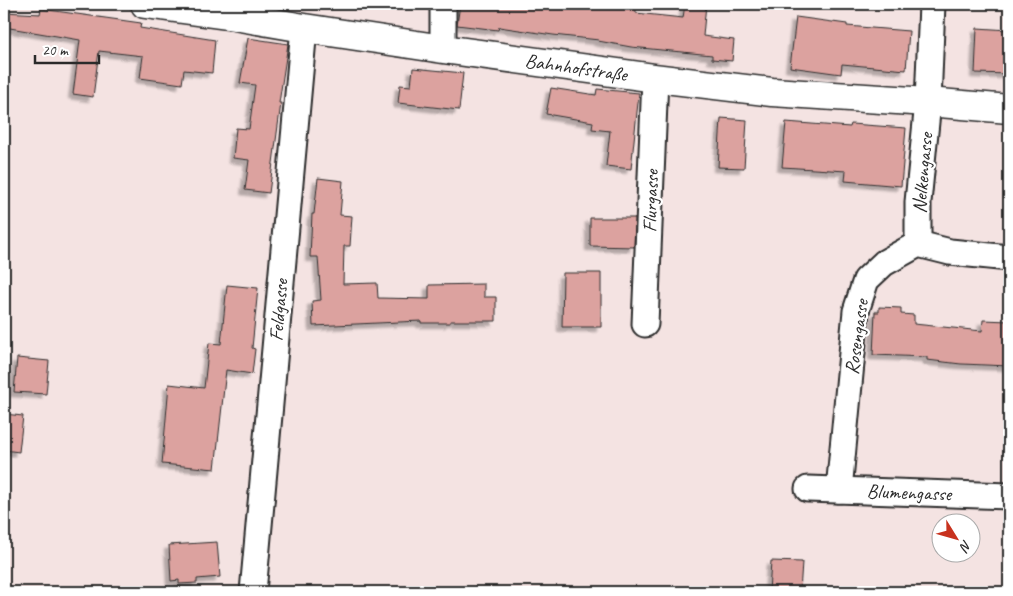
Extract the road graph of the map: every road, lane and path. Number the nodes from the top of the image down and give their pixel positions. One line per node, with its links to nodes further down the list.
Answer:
1 (145, 4): 4 (street, Bahnhofstraße)
2 (443, 4): 5 (street)
3 (932, 4): 7 (street, Nelkengasse)
4 (304, 28): 5 (street, Bahnhofstraße); 15 (street, Feldgasse)
5 (442, 49): 6 (street, Bahnhofstraße)
6 (655, 78): 7 (street, Bahnhofstraße); 11 (street, Flurgasse)
7 (928, 102): 8 (street, Bahnhofstraße); 9 (street, Nelkengasse)
8 (1009, 109)
9 (918, 244): 10 (street); 13 (street, Rosengasse)
10 (1009, 258)
11 (645, 324)
12 (808, 489): 13 (street, Blumengasse)
13 (839, 490): 14 (street, Blumengasse)
14 (1009, 496)
15 (253, 592)

